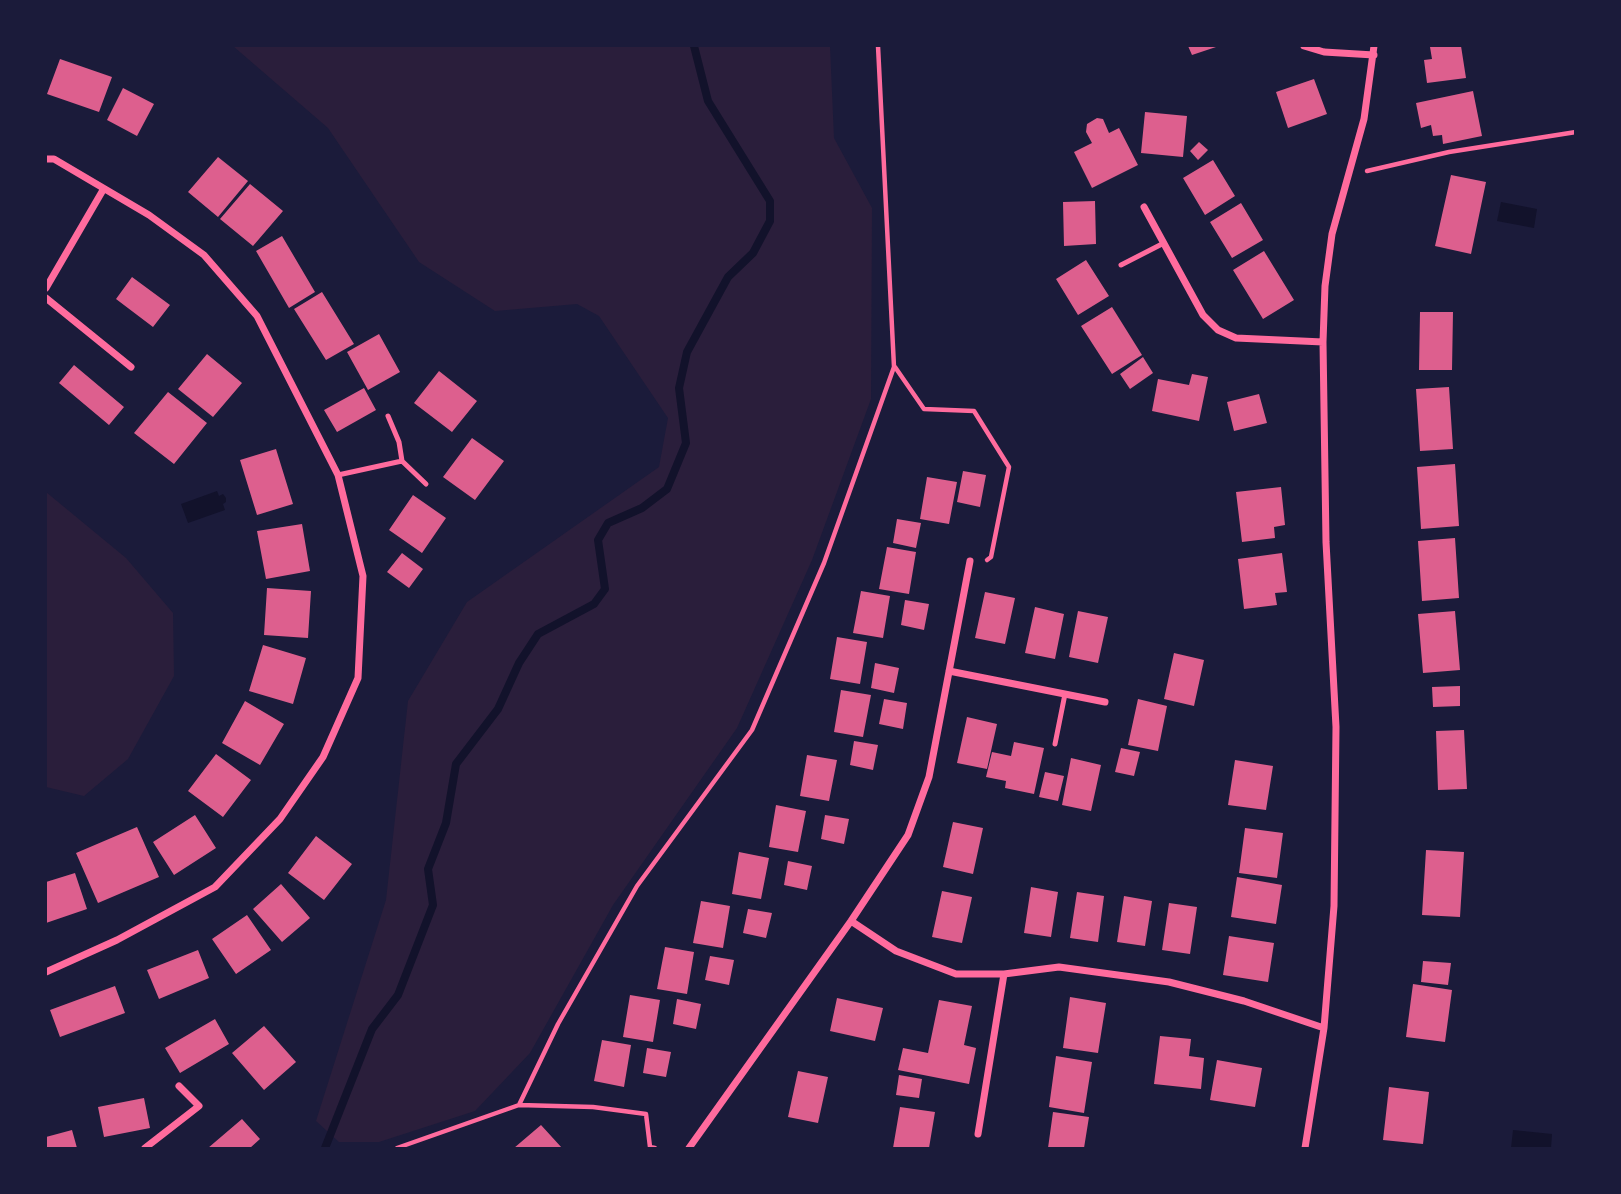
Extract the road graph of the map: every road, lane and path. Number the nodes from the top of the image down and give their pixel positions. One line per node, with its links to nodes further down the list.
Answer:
1 (878, 46): 16 (path)
2 (1304, 46): 4 (street)
3 (1374, 46): 4 (street)
4 (1374, 55): 7 (street)
5 (1576, 132): 7 (path)
6 (46, 159): 8 (street)
7 (1348, 176): 14 (street)
8 (103, 190): 12 (street); 19 (street)
9 (1144, 207): 10 (street)
10 (1164, 243): 11 (lane); 14 (street)
11 (1121, 265)
12 (46, 288)
13 (46, 298): 15 (street)
14 (1323, 342): 29 (street)
15 (131, 367)
16 (894, 367): 21 (path); 31 (path)
17 (388, 416): 18 (lane)
18 (402, 461): 19 (lane); 20 (lane)
19 (338, 475): 27 (street)
20 (426, 484)
21 (970, 561): 22 (street)
22 (949, 671): 23 (street); 26 (street)
23 (1065, 694): 24 (street); 25 (lane)
24 (1105, 702)
25 (1055, 744)
26 (851, 922): 28 (street); 36 (street)
27 (46, 972)
28 (1004, 974): 29 (street); 32 (street)
29 (1324, 1028): 37 (street)
30 (179, 1086): 33 (street)
31 (519, 1105): 34 (path); 35 (path)
32 (978, 1134)
33 (145, 1149)
34 (397, 1149)
35 (655, 1149)
36 (689, 1149)
37 (1305, 1149)

